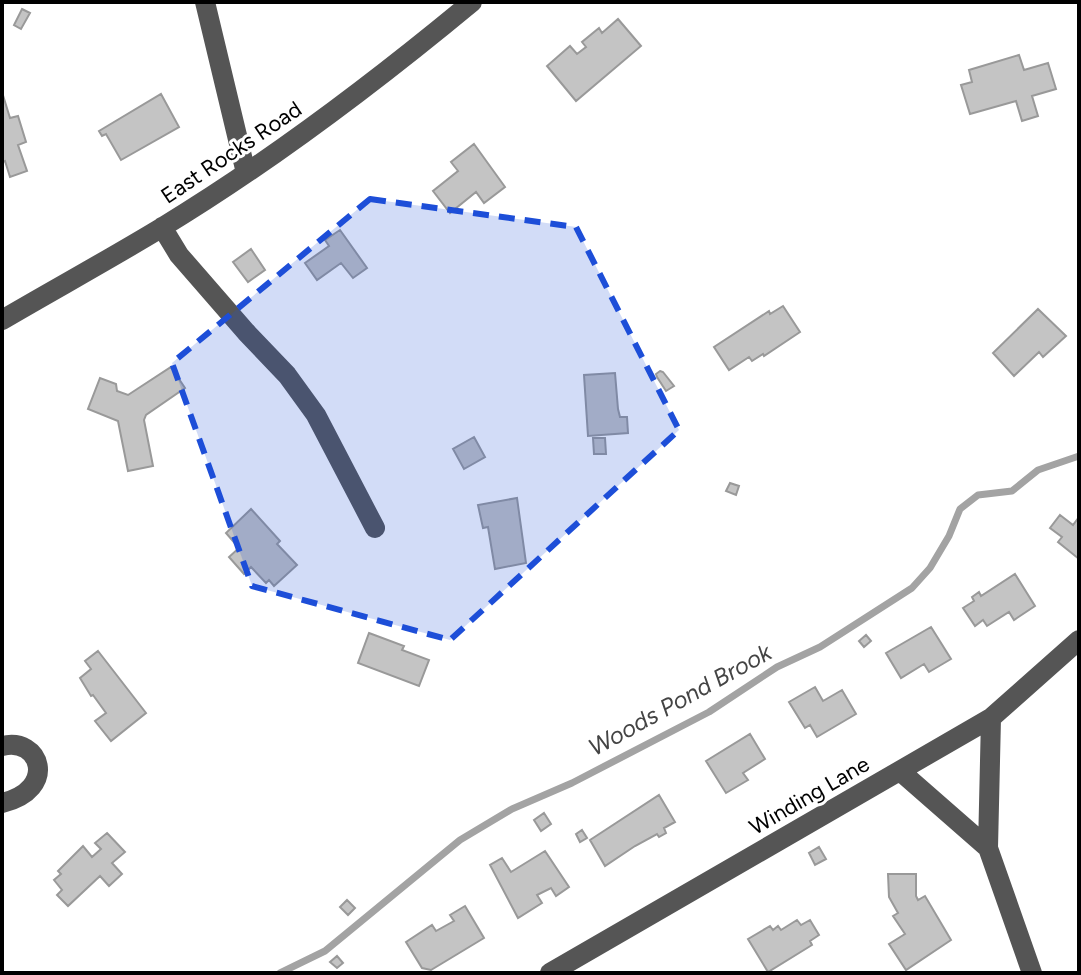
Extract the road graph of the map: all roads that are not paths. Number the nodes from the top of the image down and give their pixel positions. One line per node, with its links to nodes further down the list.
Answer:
1 (205, 2): 3 (street)
2 (472, 2): 3 (street, East Rocks Road)
3 (246, 173): 4 (street, East Rocks Road)
4 (162, 227): 5 (street, East Rocks Road); 6 (street)
5 (2, 320)
6 (375, 528)
7 (1079, 640): 8 (street, Winding Lane)
8 (991, 718): 10 (street, Winding Lane); 12 (street)
9 (2, 746): 11 (street)
10 (900, 771): 12 (street); 13 (street, Winding Lane)
11 (2, 803)
12 (988, 848): 14 (street)
13 (550, 973)
14 (1032, 973)

